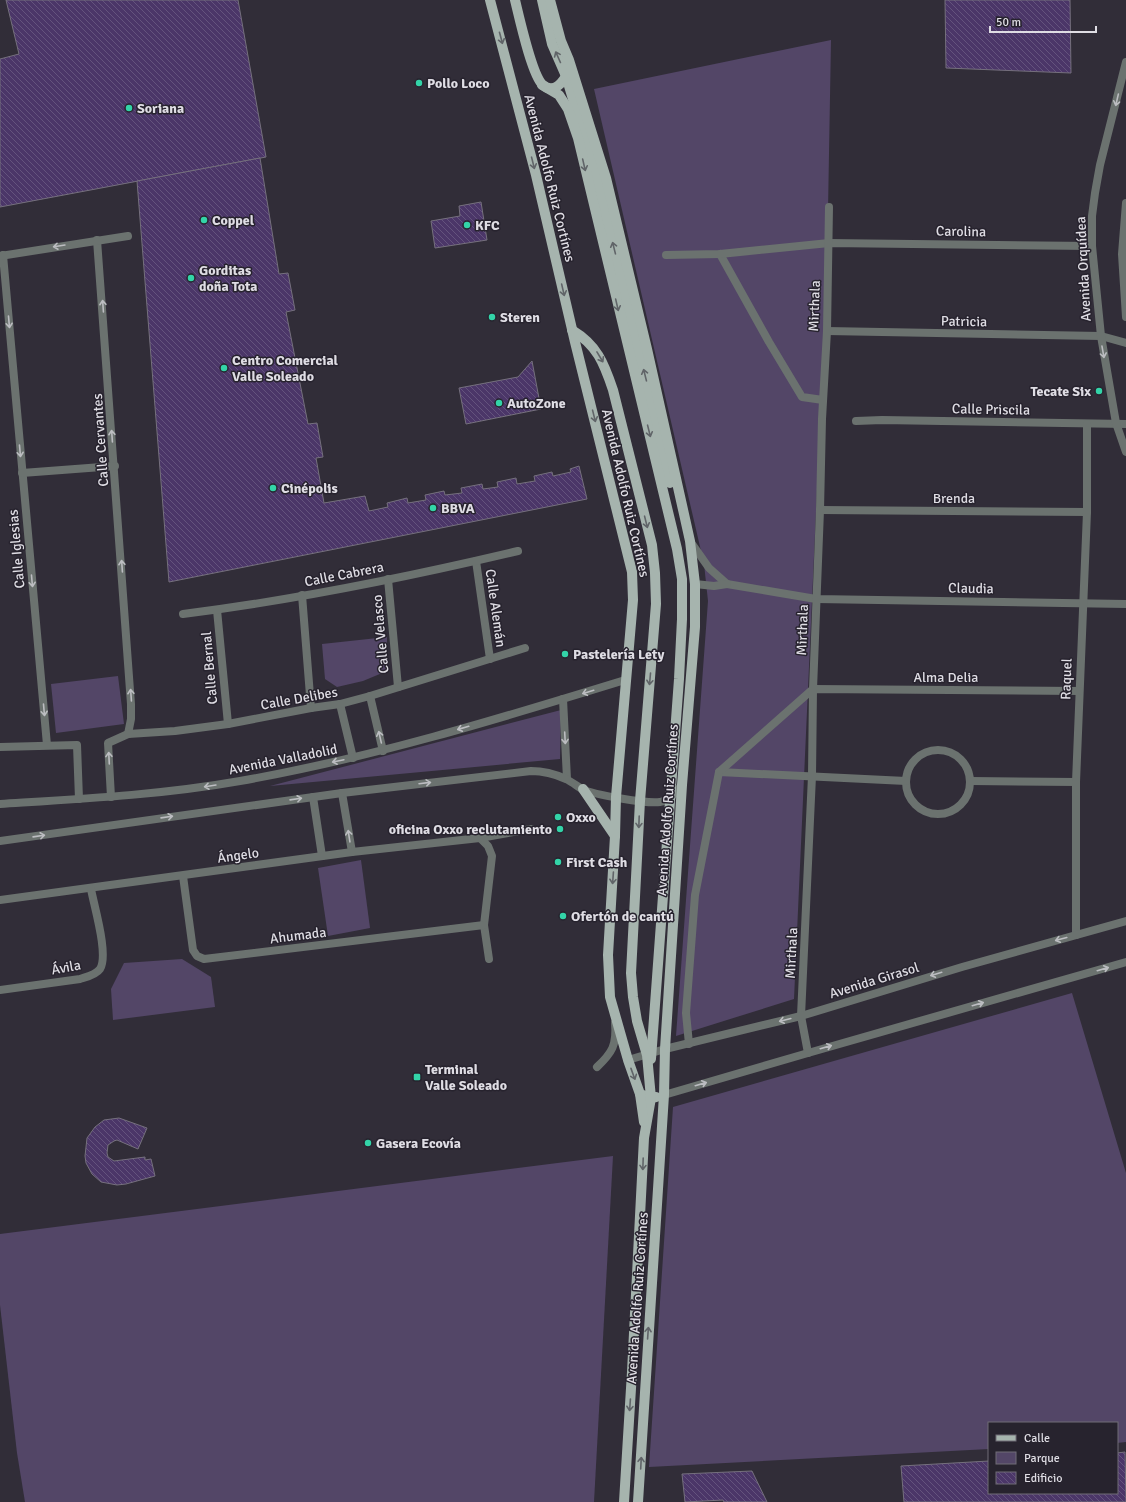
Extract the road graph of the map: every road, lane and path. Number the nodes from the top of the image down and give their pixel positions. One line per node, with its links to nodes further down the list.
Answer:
1 (490, 0): 20 (main road, Avenida Adolfo Ruiz Cortínes, one-way to 20)
2 (515, 0): 8 (main road)
3 (542, 0): 7 (main road, one-way to 3)
4 (550, 0): 5 (main road)
5 (569, 60): 7 (main road); 34 (main road)
6 (1126, 62): 14 (street, Avenida Orquídea, one-way to 14)
7 (566, 76): 8 (main road); 70 (main road, one-way to 7)
8 (547, 87): 70 (main road, one-way to 70)
9 (1126, 203): 16 (street)
10 (829, 207): 13 (street, Mirthala)
11 (128, 236): 12 (street)
12 (97, 240): 17 (street, one-way to 17); 30 (street, Calle Cervantes, one-way to 12)
13 (829, 243): 14 (street, Carolina); 15 (street, Carolina); 21 (street, Mirthala)
14 (1092, 246): 22 (street, Avenida Orquídea)
15 (720, 254): 18 (street, Carolina); 24 (street)
16 (1124, 254): 19 (street)
17 (1, 255): 31 (street, Calle Iglesias, one-way to 31)
18 (666, 255)
19 (1126, 317)
20 (572, 330): 49 (main road, Avenida Adolfo Ruiz Cortínes, one-way to 49); 76 (main road, one-way to 76)
21 (827, 331): 22 (street, Patricia); 24 (street, Mirthala)
22 (1101, 336): 23 (street, Patricia); 27 (street, Avenida Orquídea, one-way to 27)
23 (1126, 343)
24 (823, 400): 32 (street, Mirthala)
25 (856, 421): 26 (street, Calle Priscila)
26 (1087, 424): 27 (street, Calle Priscila); 33 (street, Raquel)
27 (1116, 424): 28 (street, Calle Priscila); 29 (street, Avenida Orquídea)
28 (1126, 424)
29 (1126, 452)
30 (115, 466): 31 (street); 58 (street, Calle Cervantes, one-way to 30)
31 (22, 473): 59 (street, Calle Iglesias, one-way to 59)
32 (820, 510): 33 (street, Brenda); 42 (street, Mirthala)
33 (1087, 512): 43 (street, Raquel)
34 (690, 541): 37 (main road); 40 (street)
35 (518, 550): 36 (street, Calle Cabrera)
36 (476, 561): 38 (street, Calle Cabrera); 48 (street, Calle Alemán)
37 (693, 569): 39 (street)
38 (388, 579): 41 (street, Calle Cabrera); 50 (street, Calle Velasco)
39 (695, 584): 40 (street, Claudia); 70 (main road, Avenida Adolfo Ruiz Cortínes)
40 (727, 584): 42 (street, Claudia)
41 (302, 595): 45 (street, Calle Cabrera); 56 (street)
42 (816, 599): 43 (street, Claudia); 51 (street, Mirthala)
43 (1083, 604): 44 (street, Claudia); 52 (street, Raquel)
44 (1126, 604)
45 (217, 610): 46 (street, Calle Cabrera); 57 (street, Calle Bernal)
46 (183, 614)
47 (525, 648): 48 (street, Calle Delibes)
48 (490, 659): 50 (street, Calle Delibes)
49 (625, 680): 54 (street, Avenida Valladolid, one-way to 54); 74 (main road, Avenida Adolfo Ruiz Cortínes)
50 (398, 687): 53 (street, Calle Delibes)
51 (813, 689): 52 (street, Alma Delia); 63 (street); 64 (street, Mirthala)
52 (1079, 691): 68 (street, Raquel)
53 (370, 696): 55 (street, Calle Delibes); 61 (street, one-way to 53)
54 (564, 699): 61 (street, Avenida Valladolid, one-way to 61); 65 (street, one-way to 65)
55 (340, 704): 56 (street, Calle Delibes); 62 (street)
56 (312, 708): 57 (street, Calle Delibes)
57 (228, 724): 58 (street, Calle Delibes)
58 (128, 734): 72 (street, Calle Delibes, one-way to 58)
59 (47, 745): 60 (street); 75 (street)
60 (4, 747)
61 (383, 751): 62 (street, Avenida Valladolid)
62 (353, 758): 72 (street, Avenida Valladolid, one-way to 72)
63 (719, 772): 64 (street); 95 (street)
64 (812, 776): 66 (street); 94 (street, Mirthala)
65 (567, 779): 69 (street); 71 (street, one-way to 65)
66 (906, 781): 67 (street); 67 (street)
67 (971, 781): 68 (street)
68 (1076, 782): 89 (street, Raquel)
69 (583, 790): 74 (street); 79 (main road)
70 (676, 792): 76 (street); 97 (main road, Avenida Adolfo Ruiz Cortínes); 97 (main road)
71 (342, 793): 73 (street); 82 (street, one-way to 71)
72 (111, 797): 75 (street, Avenida Valladolid)
73 (313, 797): 81 (street, one-way to 73); 83 (street)
74 (616, 797): 76 (street); 79 (main road, Avenida Adolfo Ruiz Cortínes)
75 (79, 800): 77 (street, Avenida Valladolid)
76 (640, 801): 97 (main road, one-way to 97)
77 (0, 804)
78 (531, 829): 80 (street, Ángelo)
79 (615, 836): 93 (main road, Avenida Adolfo Ruiz Cortínes, one-way to 93)
80 (480, 838): 82 (street, Ángelo); 88 (street)
81 (0, 841)
82 (352, 852): 83 (street, Ángelo)
83 (322, 856): 84 (street, Ángelo)
84 (183, 876): 85 (street, Ángelo); 88 (street, Ahumada)
85 (91, 888): 86 (street, Ángelo); 92 (street, Ávila)
86 (0, 900)
87 (1126, 921): 89 (street, Avenida Girasol)
88 (484, 925): 90 (street)
89 (1076, 935): 94 (street, Avenida Girasol, one-way to 94)
90 (489, 959)
91 (1126, 962): 96 (street, one-way to 91)
92 (0, 990)
93 (614, 1010): 98 (main road, Avenida Adolfo Ruiz Cortínes); 99 (street)
94 (801, 1016): 95 (street, Avenida Girasol, one-way to 95); 96 (street, Mirthala)
95 (689, 1044): 97 (street, Avenida Girasol)
96 (808, 1052): 101 (street, one-way to 96)
97 (655, 1053): 98 (street, Avenida Girasol); 101 (main road, Avenida Adolfo Ruiz Cortínes); 101 (main road)
98 (628, 1060): 100 (main road, Avenida Adolfo Ruiz Cortínes, one-way to 100)
99 (597, 1067)
100 (640, 1094): 101 (main road); 102 (main road, Avenida Adolfo Ruiz Cortínes)
101 (658, 1096): 102 (main road); 104 (main road, Avenida Adolfo Ruiz Cortínes, one-way to 101)
102 (644, 1138): 103 (main road, one-way to 103)
103 (624, 1502)
104 (638, 1502)

